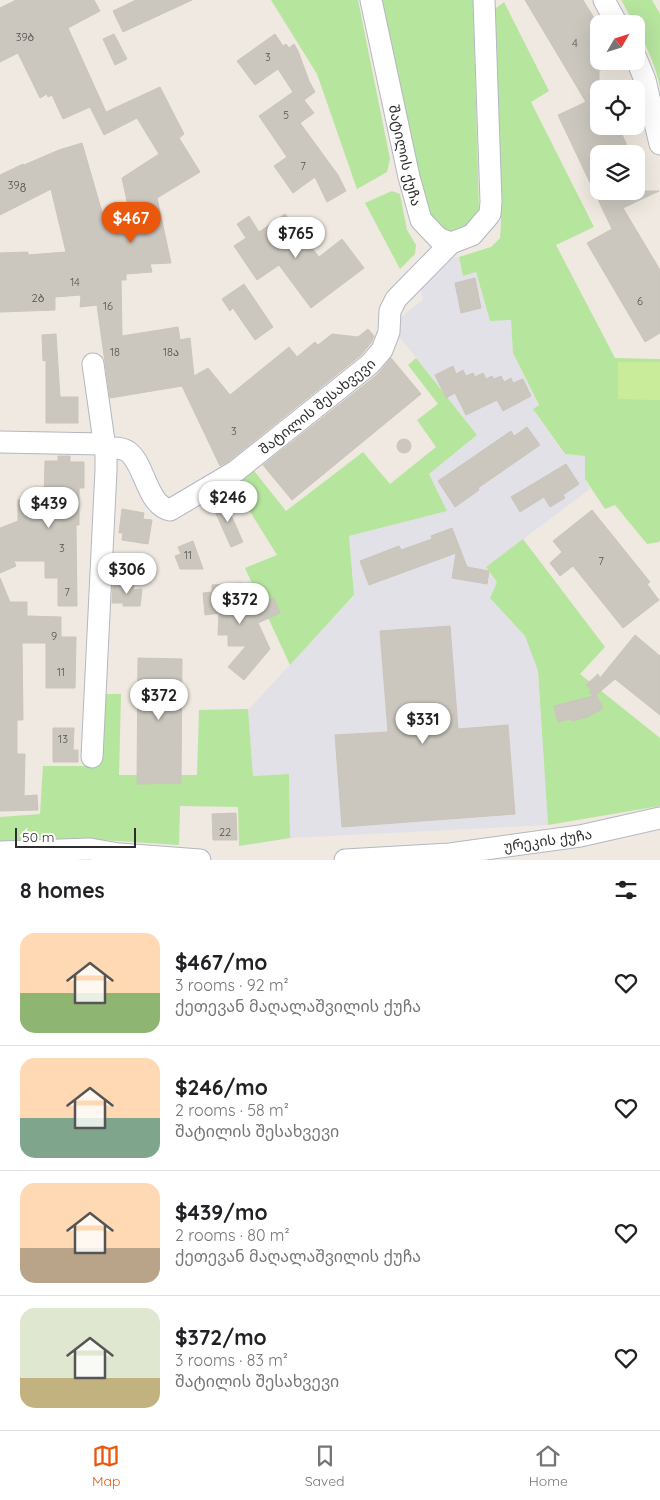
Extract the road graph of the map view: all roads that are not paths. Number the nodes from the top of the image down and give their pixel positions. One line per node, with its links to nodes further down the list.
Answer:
1 (371, 0): 7 (street, შატილის ქუჩა)
2 (484, 0): 7 (street)
3 (604, 0): 4 (street)
4 (612, 15)
5 (641, 70): 6 (street)
6 (660, 144)
7 (451, 243): 10 (street, შატილის შესახვევი)
8 (93, 364): 10 (street)
9 (0, 442): 10 (street, შატილის შესახვევი)
10 (103, 446): 11 (street)
11 (92, 756)
12 (660, 818): 15 (street, ურეკის ქუჩა)
13 (0, 852): 14 (street)
14 (200, 860)
15 (345, 860)

